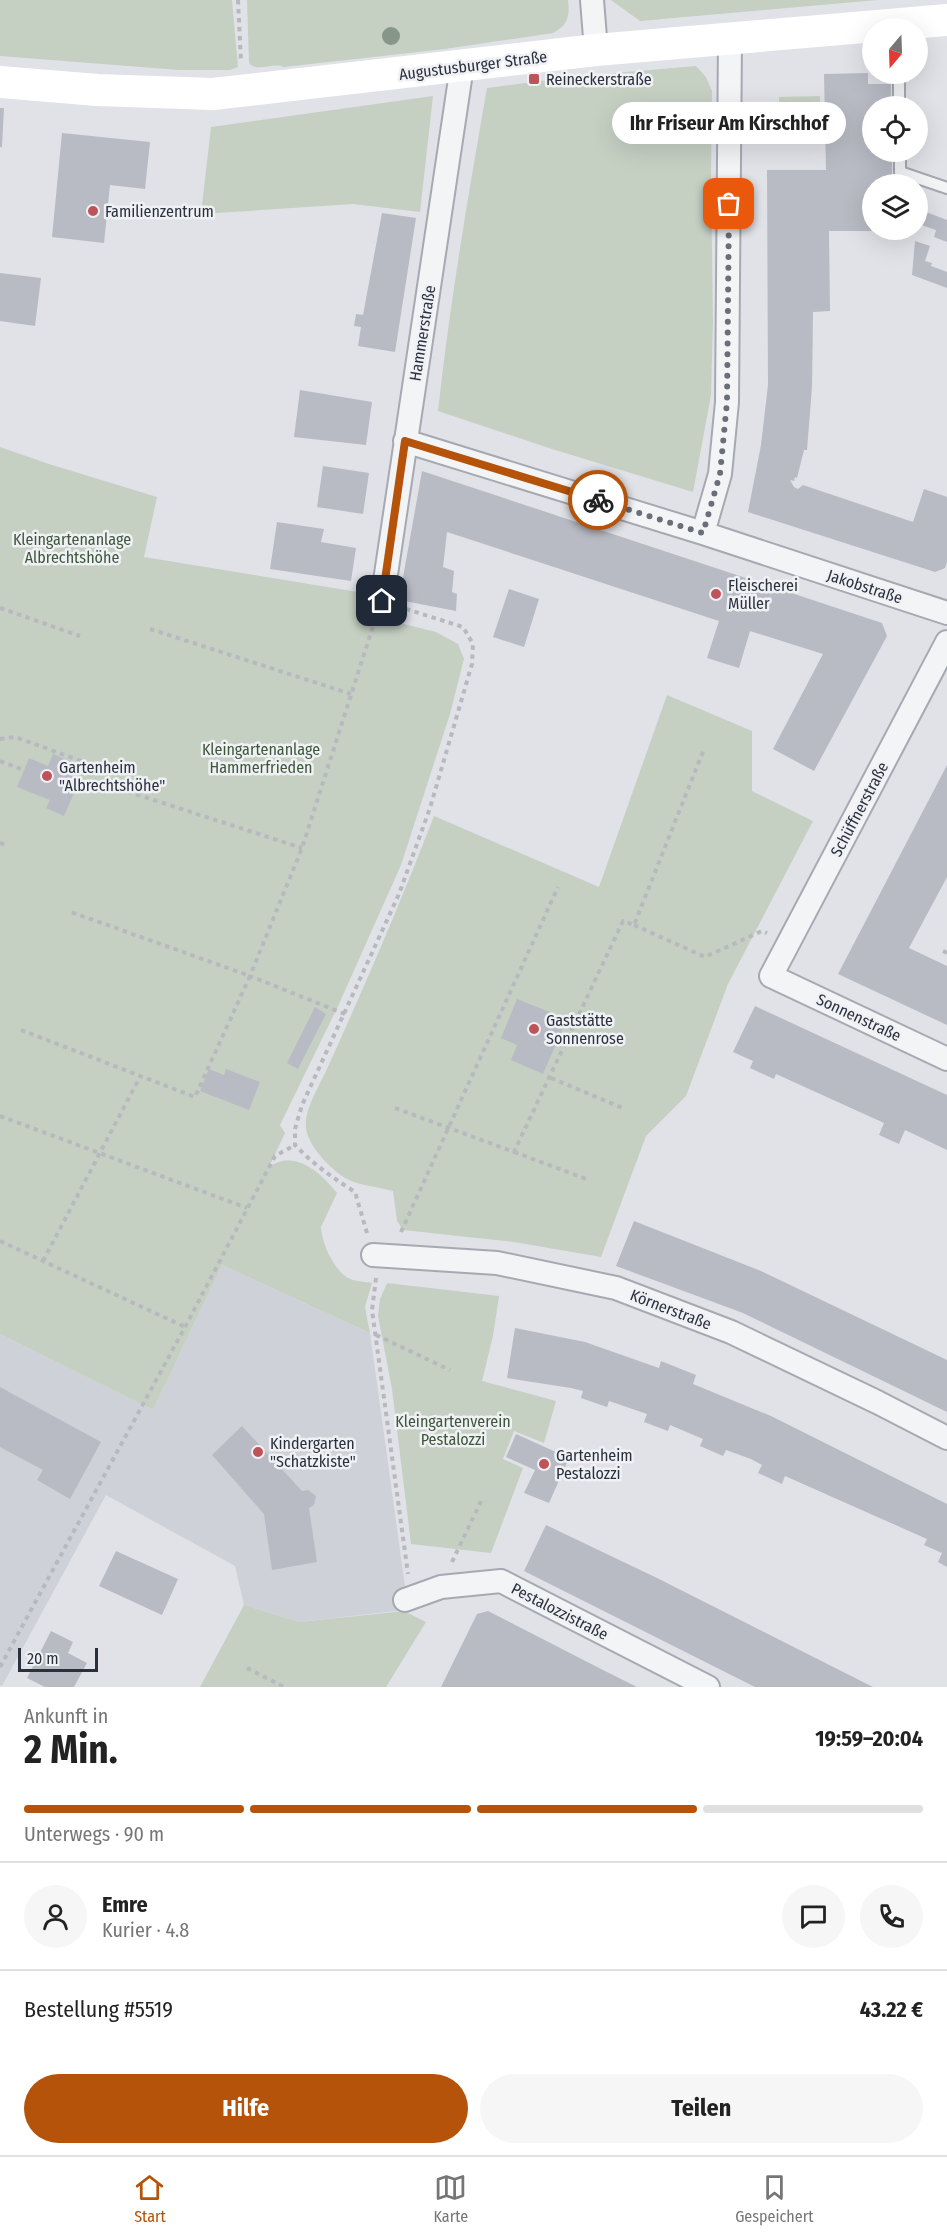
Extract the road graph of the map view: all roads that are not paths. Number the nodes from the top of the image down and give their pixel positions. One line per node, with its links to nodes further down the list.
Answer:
1 (592, 0): 6 (street)
2 (947, 20): 3 (main road, Augustusburger Straße)
3 (928, 22)
4 (862, 29): 5 (main road, Augustusburger Straße)
5 (730, 40): 6 (main road, Augustusburger Straße); 12 (street)
6 (596, 50): 7 (main road, Augustusburger Straße)
7 (462, 66): 8 (main road, Augustusburger Straße); 11 (street, Hammerstraße)
8 (0, 82)
9 (900, 162): 10 (lane)
10 (947, 188)
11 (405, 441): 12 (street, Jakobstraße); 13 (street, Hammerstraße)
12 (703, 533): 14 (street, Jakobstraße)
13 (382, 601)
14 (947, 613)
15 (947, 642): 16 (street, Schüffnerstraße)
16 (771, 976): 17 (street, Sonnenstraße)
17 (947, 1059)
18 (373, 1255): 19 (street, Körnerstraße)
19 (947, 1438)
20 (408, 1599): 21 (street, Pestalozzistraße)
21 (708, 1687)

